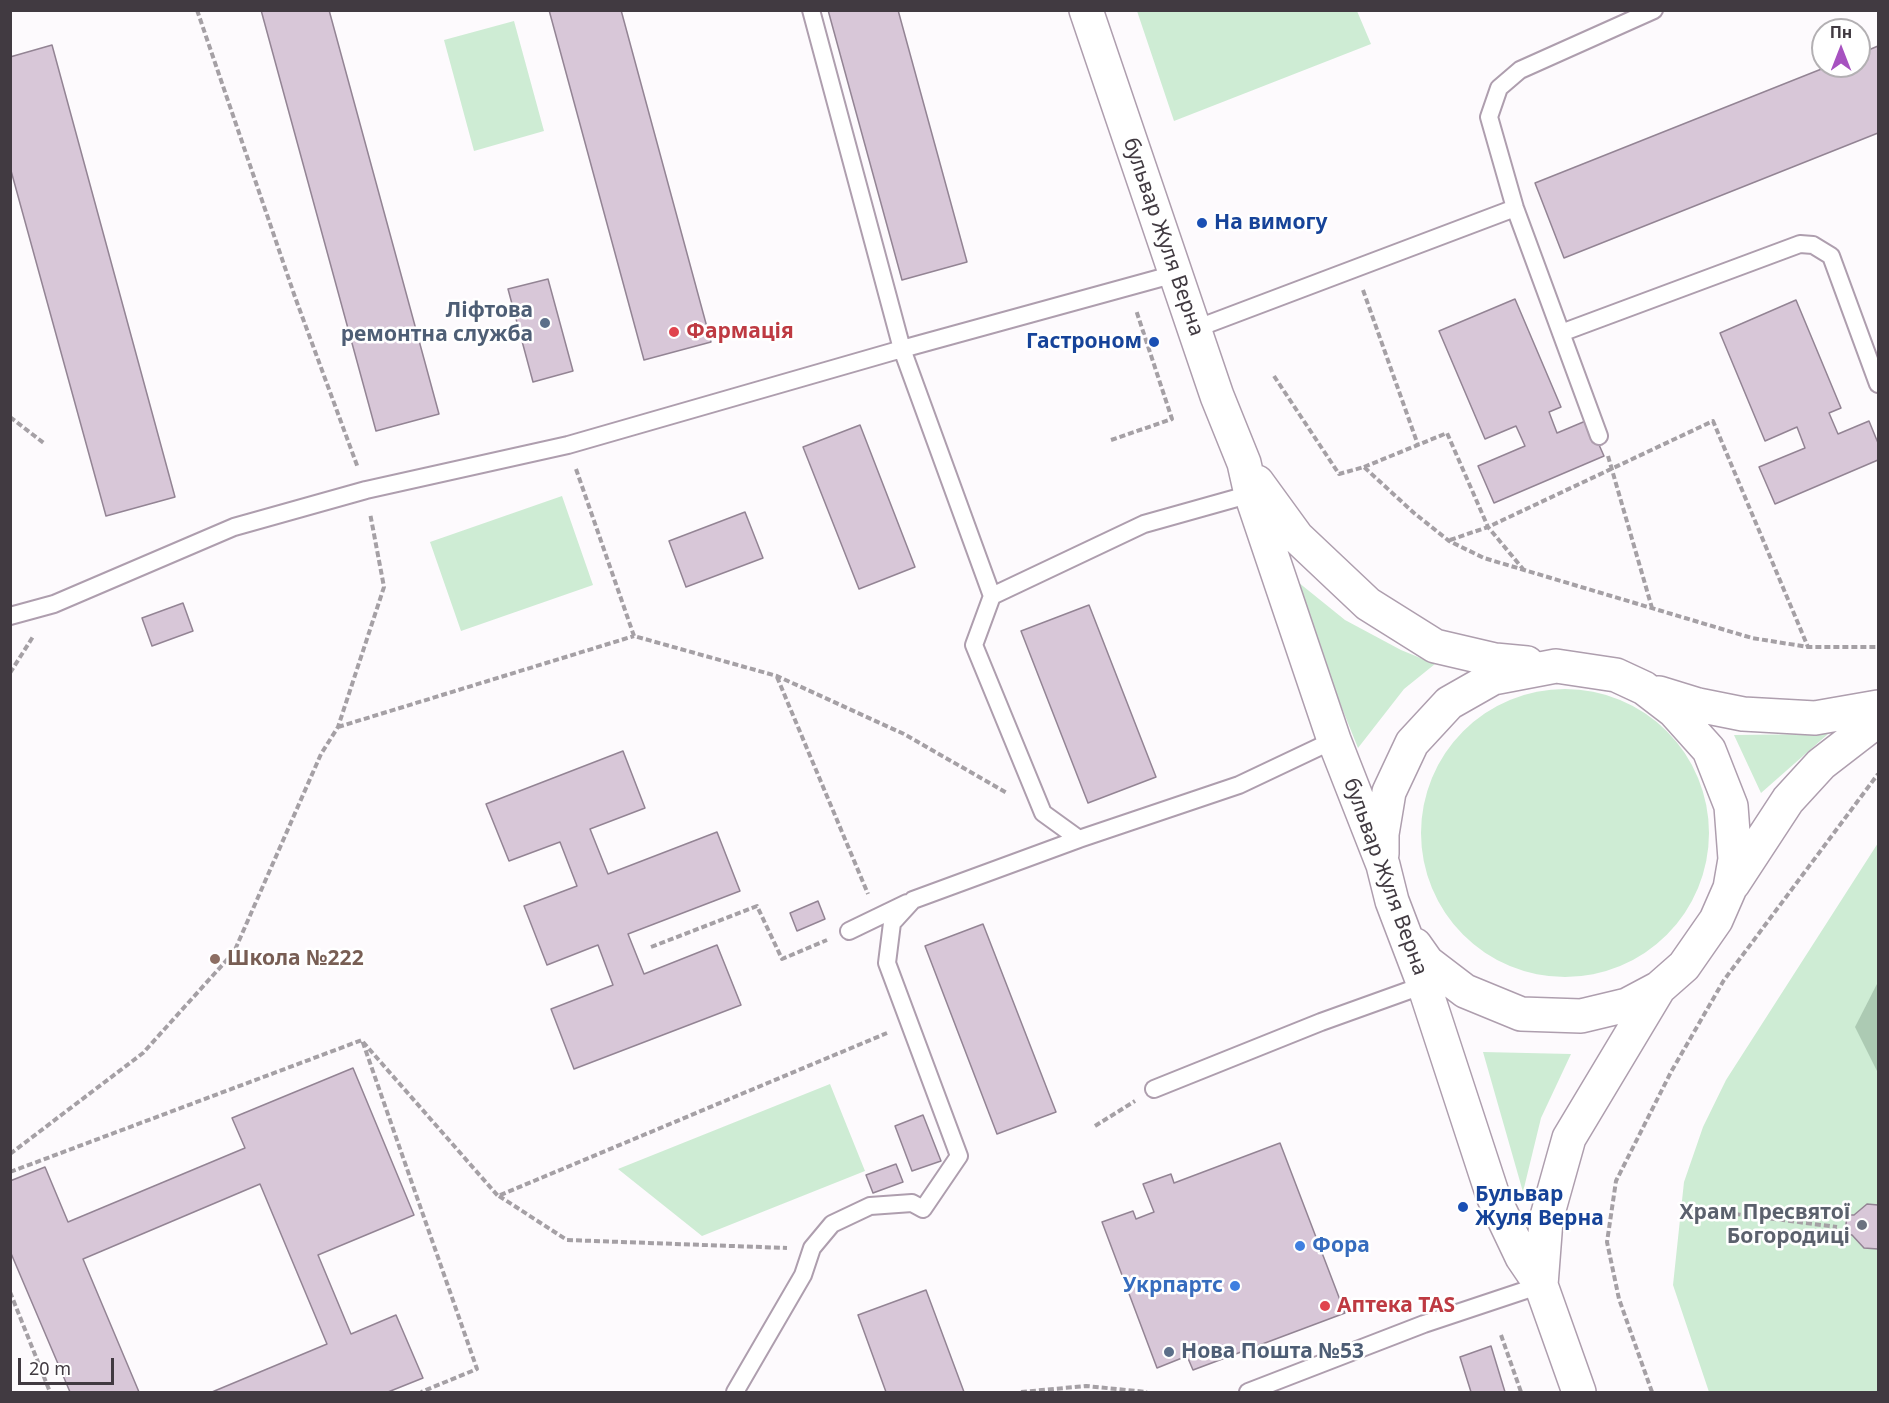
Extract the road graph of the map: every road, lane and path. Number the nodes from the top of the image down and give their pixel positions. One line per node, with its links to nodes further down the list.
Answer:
1 (80, 10): 2 (path)
2 (85, 10)
3 (197, 10): 25 (path)
4 (811, 10): 13 (lane)
5 (1086, 10): 9 (street, бульвар Жуля Верна)
6 (1654, 10): 7 (lane)
7 (1515, 208): 8 (lane); 12 (lane)
8 (1356, 268): 11 (lane); 21 (path)
9 (1175, 274): 10 (lane); 11 (street, бульвар Жуля Верна)
10 (1128, 288): 13 (lane); 18 (path)
11 (1195, 329): 24 (street, бульвар Жуля Верна)
12 (1561, 333): 15 (lane); 17 (lane)
13 (902, 349): 20 (lane); 29 (lane)
14 (1274, 376): 22 (path)
15 (1878, 384)
16 (10, 417): 19 (path)
17 (1599, 436)
18 (1111, 440)
19 (45, 444)
20 (568, 445): 25 (lane); 32 (path)
21 (1418, 445): 22 (path); 26 (path)
22 (1364, 467): 27 (path)
23 (1613, 468): 26 (path); 30 (path); 33 (path)
24 (1248, 478): 29 (lane); 35 (street, бульвар Жуля Верна); 41 (street, бульвар Жуля Верна)
25 (366, 490): 31 (lane); 40 (path)
26 (1488, 527): 27 (path); 28 (path)
27 (1449, 541): 28 (path)
28 (1524, 569): 30 (path)
29 (992, 596): 43 (lane)
30 (1652, 608): 33 (path)
31 (10, 616)
32 (634, 636): 36 (path); 40 (path)
33 (1808, 647): 34 (path)
34 (1878, 647)
35 (1556, 666): 37 (street, бульвар Жуля Верна); 45 (street)
36 (777, 676): 43 (path); 48 (path)
37 (1644, 688): 38 (street); 46 (street)
38 (1878, 707)
39 (1878, 720): 46 (street)
40 (338, 727): 58 (path)
41 (1334, 740): 44 (lane); 45 (street, бульвар Жуля Верна)
42 (1878, 774): 75 (path)
43 (1043, 813): 44 (lane)
44 (1079, 839): 47 (lane)
45 (1383, 865): 50 (street, бульвар Жуля Верна)
46 (1730, 888): 53 (street)
47 (913, 900): 48 (lane); 54 (lane)
48 (877, 916): 49 (lane)
49 (849, 931): 51 (path)
50 (1407, 934): 52 (street, бульвар Жуля Верна); 53 (street)
51 (651, 947)
52 (1424, 985): 56 (lane); 64 (street, бульвар Жуля Верна)
53 (1659, 988): 64 (street, бульвар Жуля Верна)
54 (909, 1024): 60 (path); 63 (lane)
55 (362, 1040): 59 (path); 60 (path); 68 (path)
56 (1154, 1089): 57 (path)
57 (1095, 1126)
58 (10, 1154)
59 (10, 1172)
60 (498, 1196): 63 (path)
61 (1681, 1207): 62 (path)
62 (1837, 1227)
63 (812, 1248): 69 (lane)
64 (1540, 1285): 72 (lane); 74 (street, бульвар Жуля Верна)
65 (10, 1292): 67 (path)
66 (1501, 1335): 73 (path)
67 (50, 1392)
68 (421, 1392)
69 (735, 1392)
70 (1021, 1392): 71 (path)
71 (1147, 1392)
72 (1248, 1392)
73 (1521, 1392)
74 (1579, 1392)
75 (1652, 1392)

